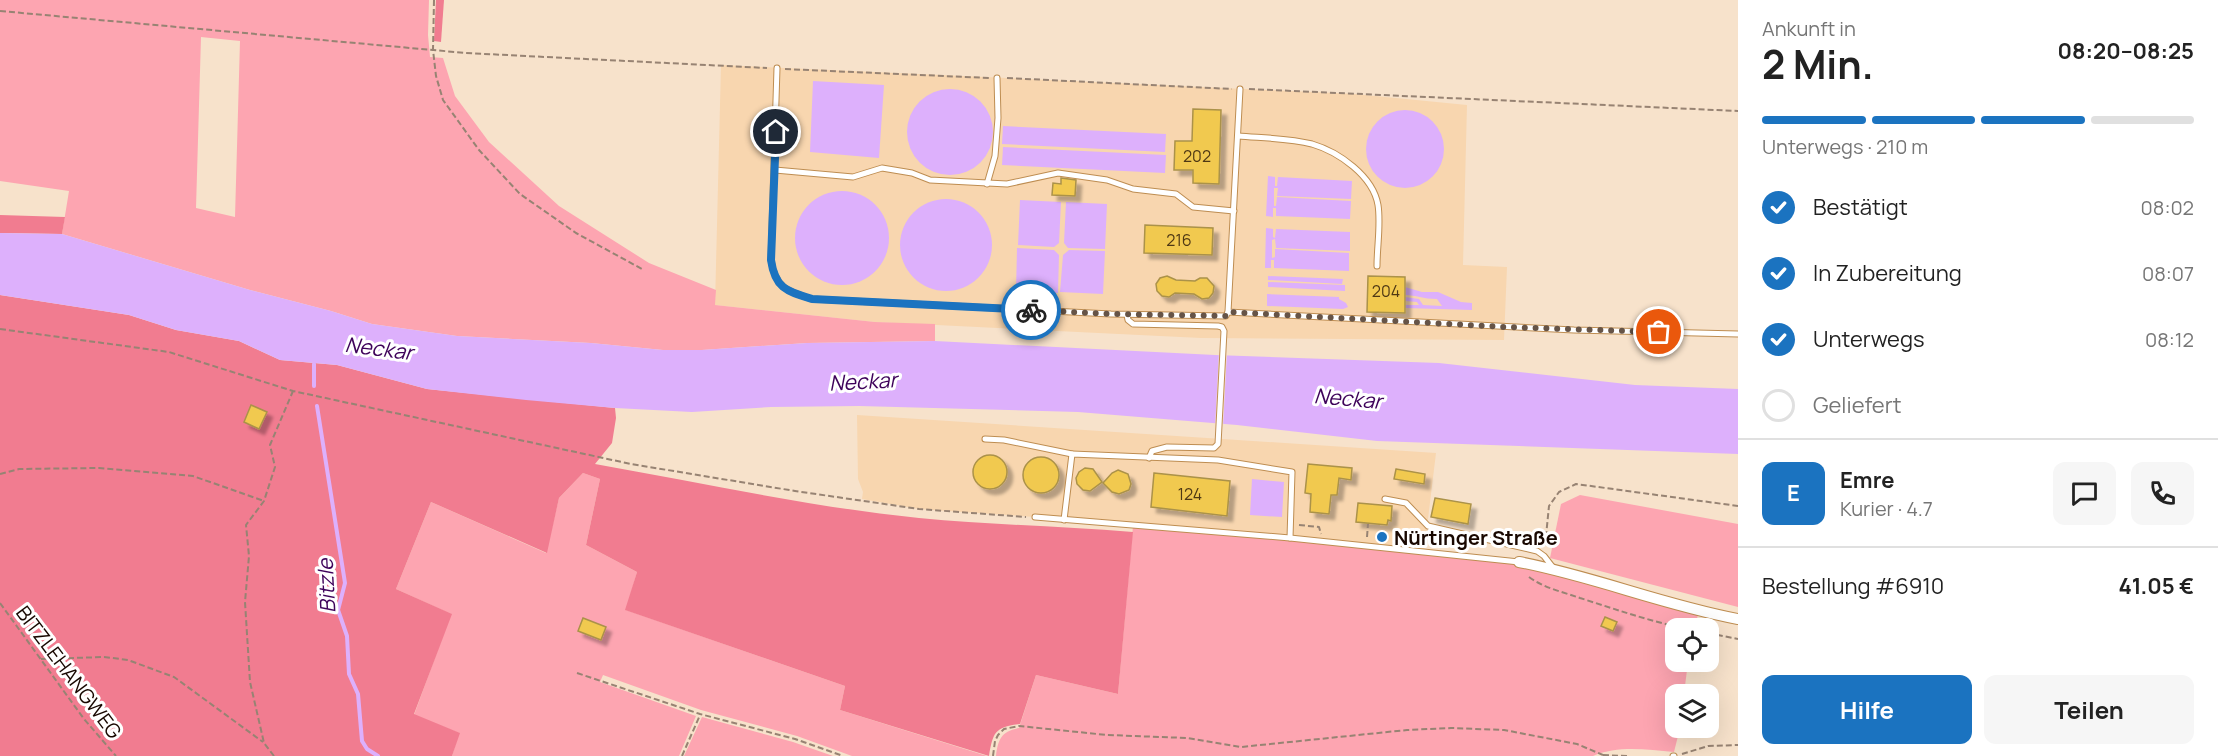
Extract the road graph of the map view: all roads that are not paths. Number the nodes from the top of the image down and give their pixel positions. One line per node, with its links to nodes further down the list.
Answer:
1 (777, 68): 5 (lane)
2 (997, 78): 6 (lane)
3 (1240, 89): 4 (lane)
4 (1238, 136): 7 (lane); 8 (lane)
5 (775, 170): 6 (lane); 10 (lane)
6 (987, 184): 7 (lane)
7 (1234, 211): 9 (lane)
8 (1377, 266)
9 (1228, 312): 10 (lane); 11 (lane)
10 (1127, 315): 14 (lane)
11 (1738, 334)
12 (985, 439): 13 (lane)
13 (1072, 454): 14 (lane); 17 (lane)
14 (1149, 458): 18 (lane)
15 (1385, 499): 20 (lane)
16 (1035, 517): 17 (lane)
17 (1064, 520): 18 (lane)
18 (1290, 538): 19 (lane)
19 (1519, 562): 20 (street)
20 (1554, 569): 21 (street)
21 (1738, 619)

